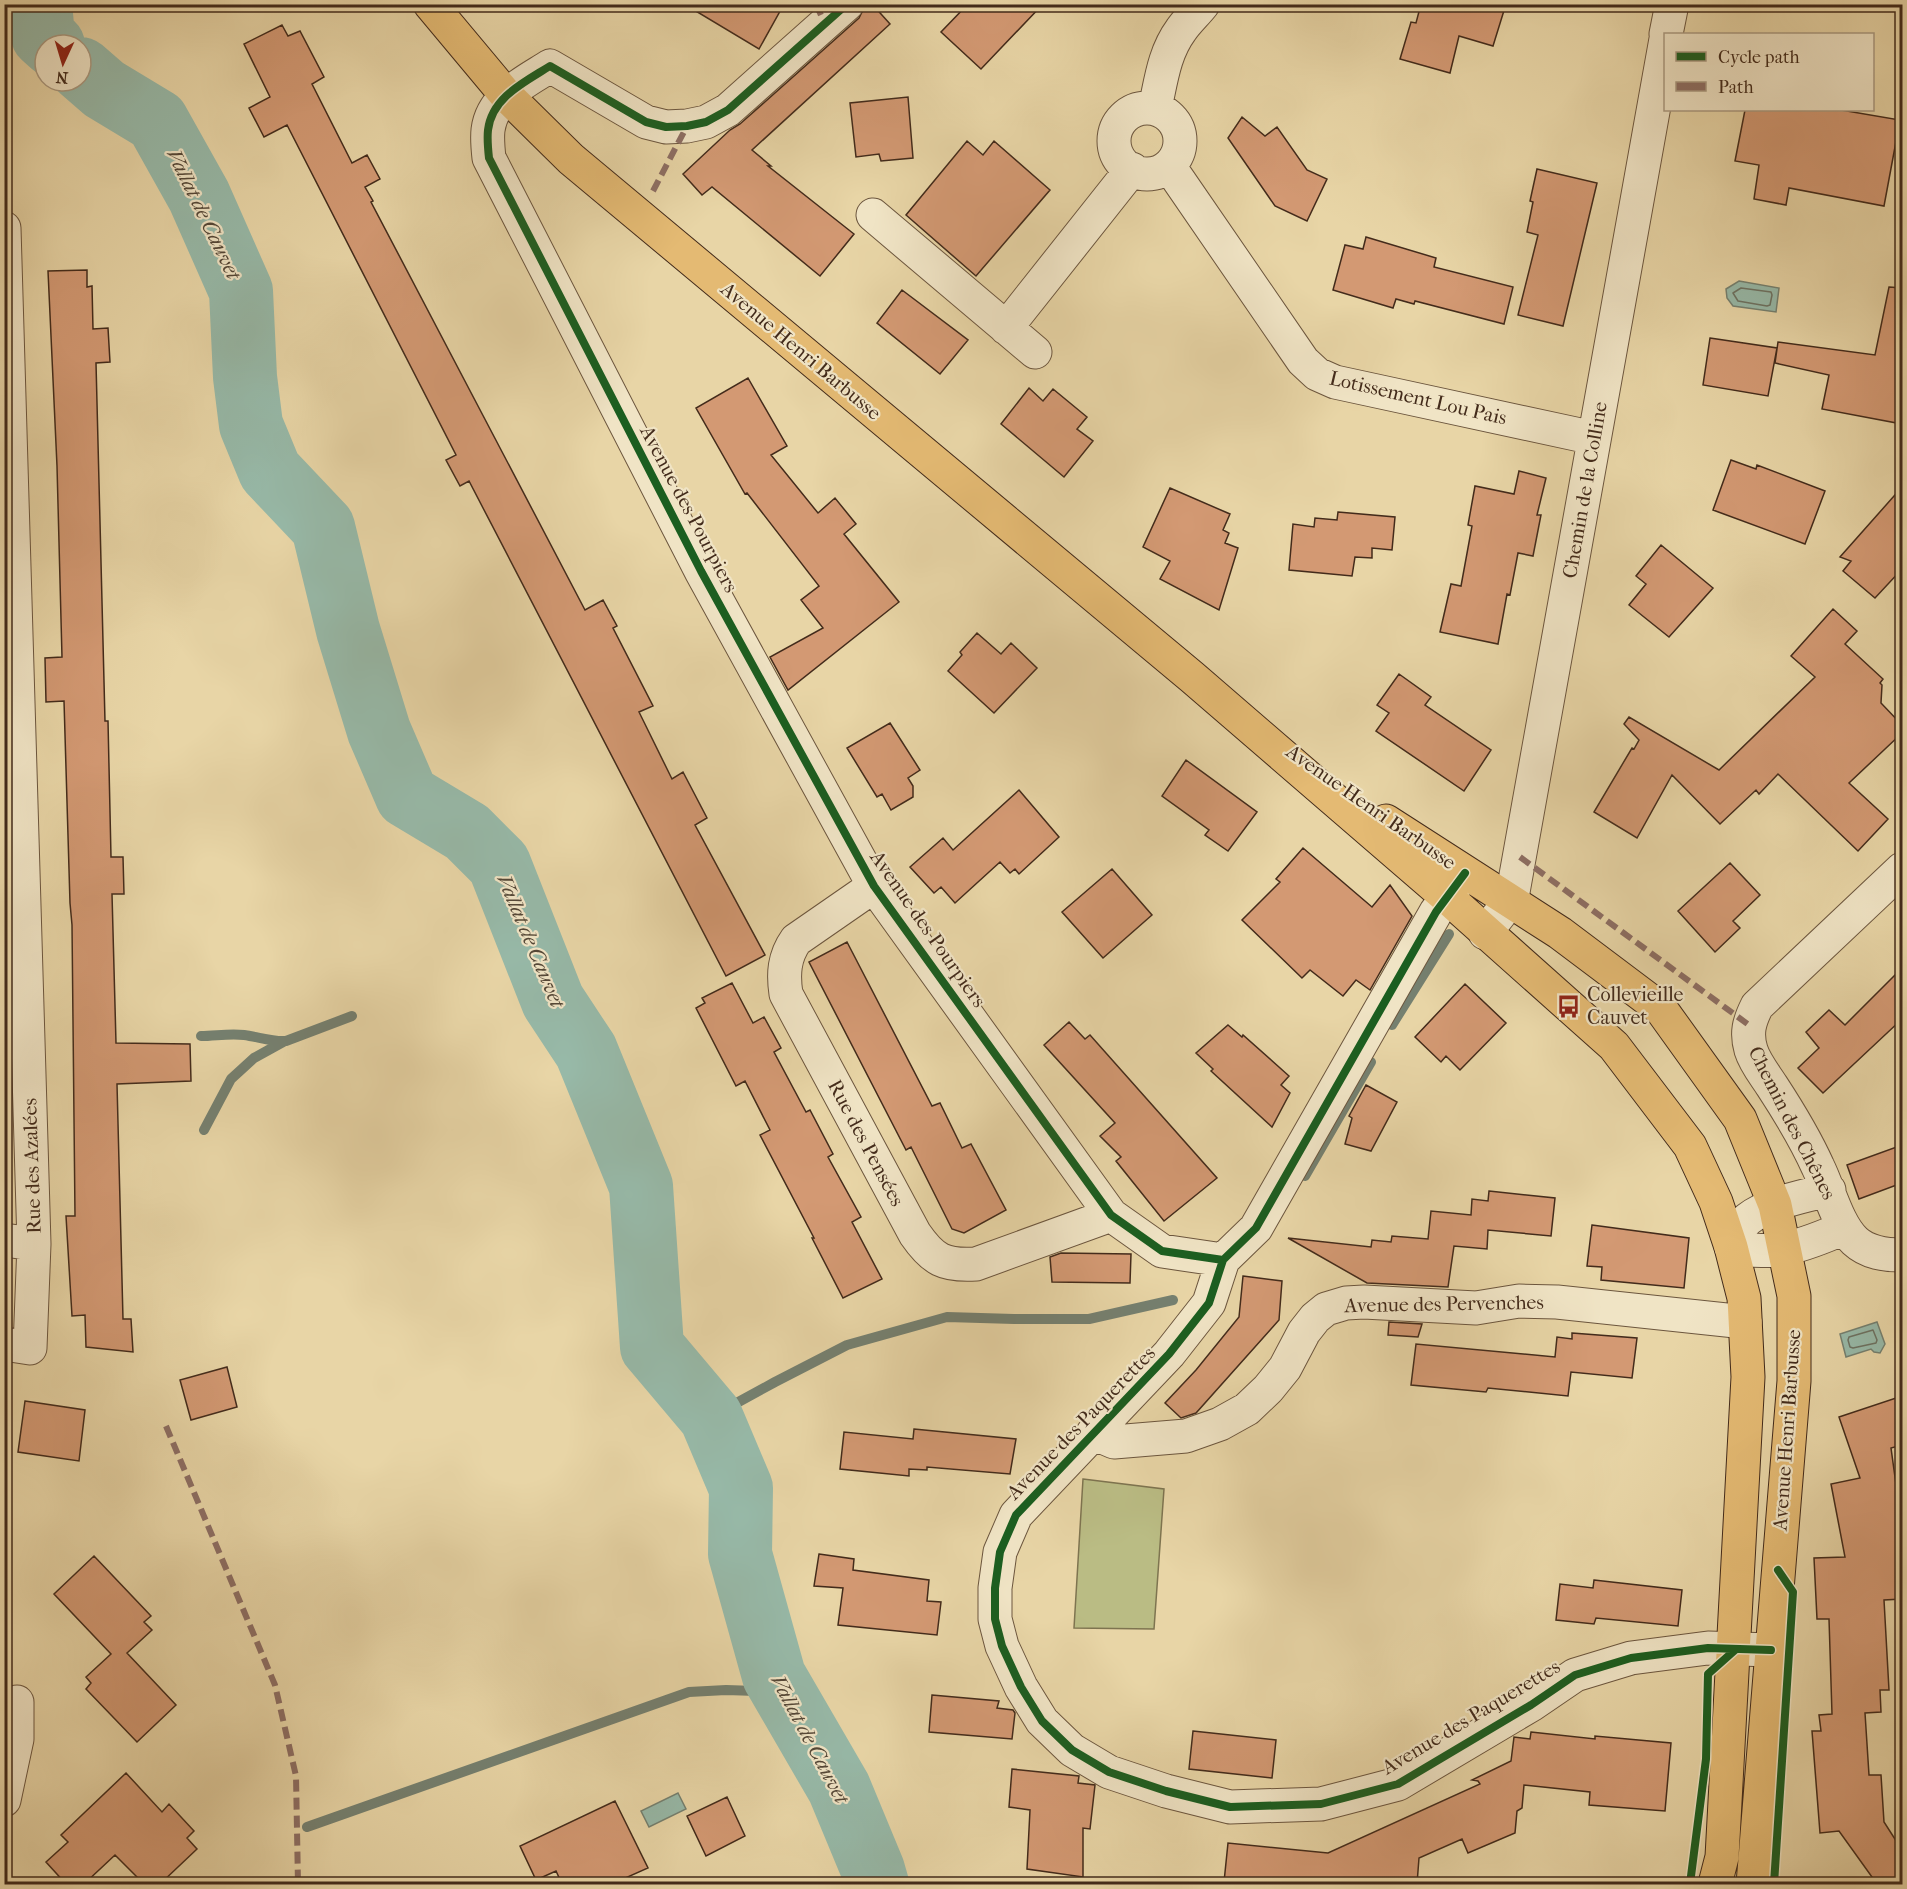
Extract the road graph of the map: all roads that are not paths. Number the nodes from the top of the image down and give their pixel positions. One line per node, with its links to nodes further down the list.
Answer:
1 (430, 4): 7 (main road, Avenue Henri Barbusse)
2 (847, 4): 7 (street)
3 (1203, 4): 8 (street)
4 (1672, 4): 5 (street, Chemin de la Colline)
5 (1667, 33)
6 (1664, 48): 15 (street, Chemin de la Colline)
7 (506, 95): 17 (main road, Avenue Henri Barbusse); 18 (street, Avenue des Pourpiers)
8 (1155, 108): 9 (street); 10 (street)
9 (1169, 166): 10 (street); 15 (street, Lotissement Lou Pais)
10 (1132, 170): 13 (street)
11 (873, 215): 13 (street)
12 (4, 228): 25 (street, Rue des Azalées)
13 (1006, 327): 14 (street)
14 (1035, 352)
15 (1594, 438): 19 (street, Chemin de la Colline)
16 (1902, 869): 21 (street, Chemin des Chênes)
17 (1456, 885): 19 (main road, Avenue Henri Barbusse); 20 (main road, Avenue Henri Barbusse); 29 (street)
18 (874, 886): 23 (street, Avenue des Pourpiers); 23 (street, Rue des Pensées)
19 (1510, 901): 20 (street, Chemin de la Colline); 22 (main road, Avenue Henri Barbusse)
20 (1485, 933): 26 (main road, Avenue Henri Barbusse)
21 (1829, 1190): 22 (street); 24 (street, Chemin des Chênes)
22 (1774, 1205): 26 (street); 27 (main road, Avenue Henri Barbusse)
23 (1111, 1215): 29 (street, Avenue des Pourpiers)
24 (1844, 1228): 27 (street); 28 (street, Chemin des Chênes)
25 (19, 1242): 31 (street, Rue des Azalées)
26 (1731, 1247): 27 (street); 30 (main road, Avenue Henri Barbusse)
27 (1784, 1250): 34 (main road, Avenue Henri Barbusse)
28 (1902, 1255)
29 (1223, 1260): 32 (street, Avenue des Paquerettes)
30 (1745, 1322): 32 (street, Avenue des Pervenches); 33 (main road, Avenue Henri Barbusse)
31 (17, 1346)
32 (1093, 1433): 33 (street, Avenue des Paquerettes)
33 (1735, 1650): 34 (street, Avenue des Paquerettes); 37 (main road, Avenue Henri Barbusse)
34 (1771, 1650): 38 (main road, Avenue Henri Barbusse)
35 (17, 1702): 36 (street)
36 (4, 1800)
37 (1715, 1884)
38 (1753, 1884)

